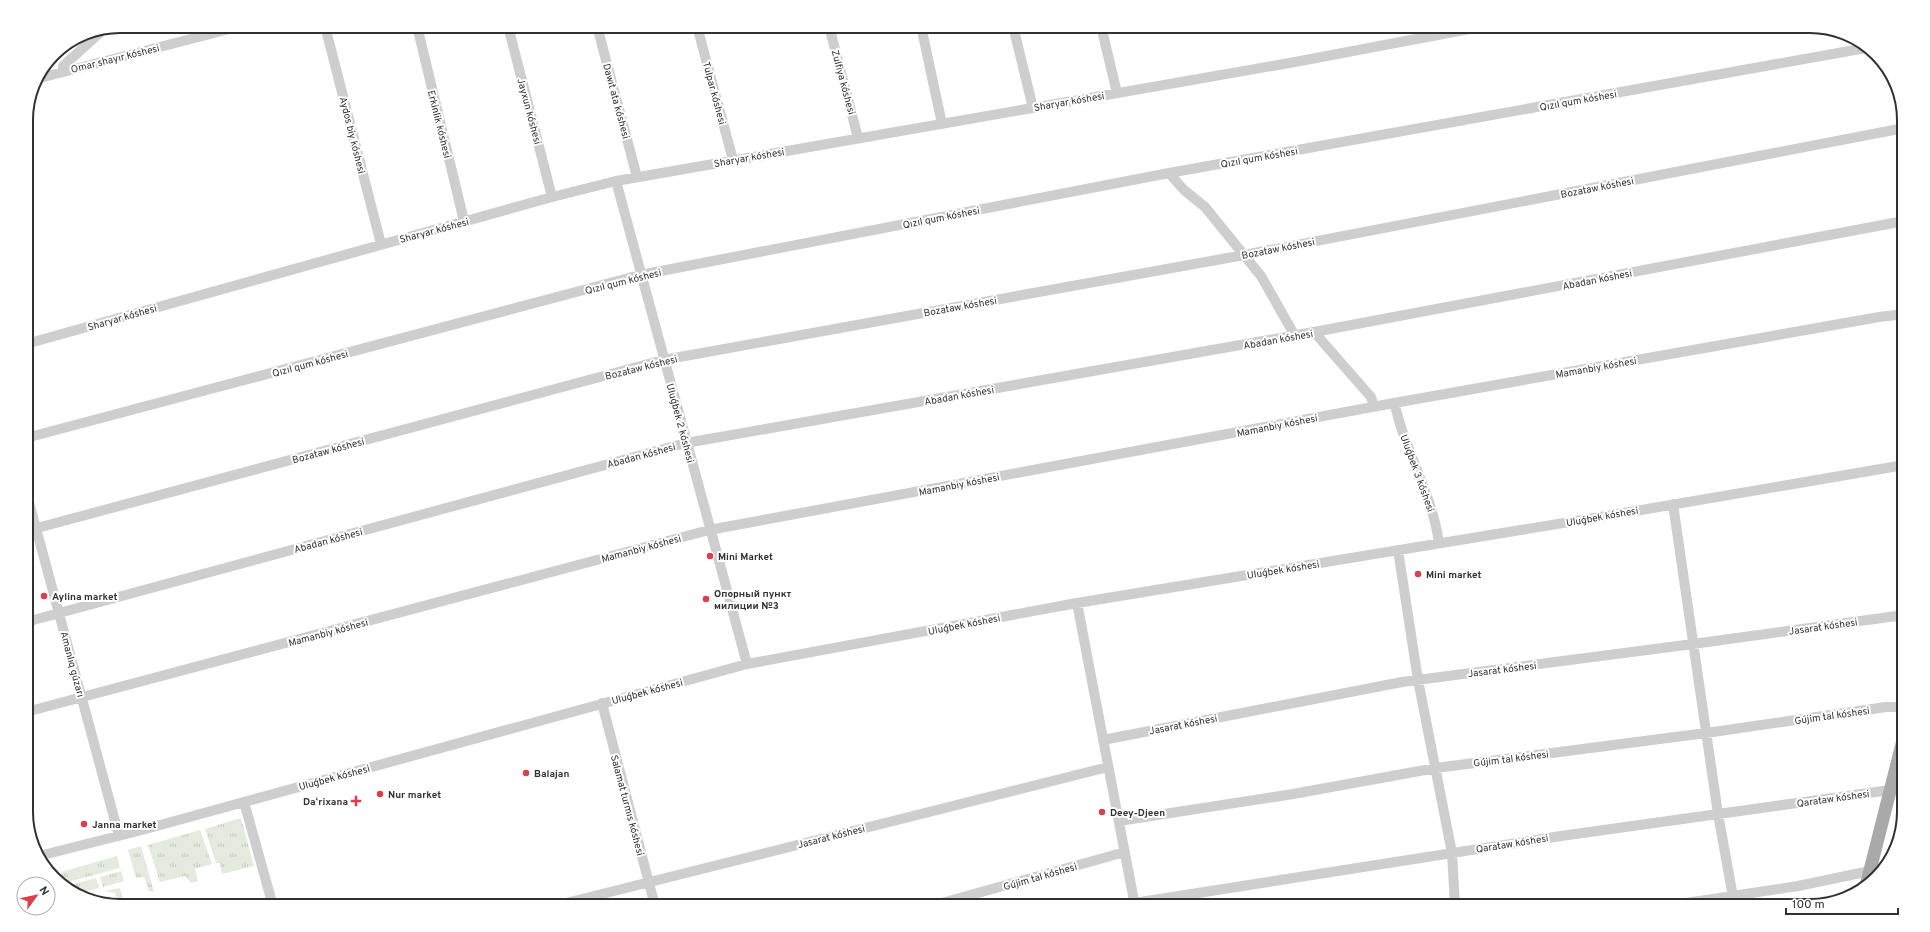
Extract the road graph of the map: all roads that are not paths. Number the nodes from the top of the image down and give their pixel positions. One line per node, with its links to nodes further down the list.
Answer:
1 (214, 33): 14 (street, Omar shayır kóshesi)
2 (327, 33): 28 (street, Aydos biy kóshesi)
3 (419, 33): 26 (street, Erkinlik kóshesi)
4 (510, 33): 25 (street, Jayxun kóshesi)
5 (599, 33): 23 (street, Dawıt ata kóshesi)
6 (699, 33): 21 (street, Tulpar kóshesi)
7 (831, 33): 20 (street, Zulfiya kóshesi)
8 (922, 33): 18 (street)
9 (1015, 33): 17 (street)
10 (1103, 33): 16 (street)
11 (1448, 33): 16 (street, Sharyar kóshesi)
12 (95, 37): 14 (street)
13 (1860, 49): 22 (street, Qızıl qum kóshesi)
14 (63, 72): 15 (street, Omar shayır kóshesi)
15 (45, 77)
16 (1117, 93): 17 (street, Sharyar kóshesi)
17 (1033, 108): 18 (street, Sharyar kóshesi)
18 (942, 124): 20 (street, Sharyar kóshesi)
19 (1897, 129): 29 (street, Bozataw kóshesi)
20 (858, 138): 21 (street, Sharyar kóshesi)
21 (733, 160): 23 (street, Sharyar kóshesi)
22 (1169, 173): 29 (street); 30 (street, Qızıl qum kóshesi)
23 (637, 177): 24 (street, Sharyar kóshesi)
24 (616, 181): 25 (street, Sharyar kóshesi); 30 (street, Uluǵbek 2 kóshesi)
25 (552, 197): 26 (street, Sharyar kóshesi)
26 (464, 221): 28 (street, Sharyar kóshesi)
27 (1897, 222): 32 (street, Abadan kóshesi)
28 (381, 244): 34 (street, Sharyar kóshesi)
29 (1244, 255): 33 (street); 35 (street, Bozataw kóshesi)
30 (640, 275): 35 (street, Uluǵbek 2 kóshesi); 38 (street, Qızıl qum kóshesi)
31 (1897, 315): 36 (street, Mamanbiy kóshesi)
32 (1314, 332): 33 (street, Abadan kóshesi); 37 (street)
33 (1295, 336): 39 (street, Abadan kóshesi)
34 (33, 342)
35 (663, 360): 39 (street, Uluǵbek 2 kóshesi); 43 (street, Bozataw kóshesi)
36 (1394, 403): 37 (street, Mamanbiy kóshesi); 46 (street, Uluǵbek 3 kóshesi)
37 (1374, 406): 45 (street, Mamanbiy kóshesi)
38 (33, 436)
39 (686, 443): 45 (street, Uluǵbek 2 kóshesi); 49 (street, Abadan kóshesi)
40 (1897, 466): 41 (street, Uluǵbek kóshesi)
41 (1673, 504): 46 (street, Uluǵbek kóshesi); 52 (street)
42 (33, 515): 43 (street, Amanlıq gúzarı)
43 (37, 528): 44 (street, Bozataw kóshesi); 49 (street, Amanlıq gúzarı)
44 (33, 529)
45 (709, 530): 53 (street, Uluǵbek 2 kóshesi); 55 (street, Mamanbiy kóshesi)
46 (1439, 543): 47 (street, Uluǵbek kóshesi)
47 (1398, 550): 48 (street, Uluǵbek kóshesi); 54 (street)
48 (1077, 603): 53 (street, Uluǵbek kóshesi); 60 (street)
49 (59, 613): 51 (street, Abadan kóshesi); 55 (street, Amanlıq gúzarı)
50 (1897, 616): 52 (street, Jasarat kóshesi)
51 (33, 620)
52 (1693, 644): 54 (street, Jasarat kóshesi); 59 (street)
53 (747, 664): 56 (street, Uluǵbek kóshesi)
54 (1418, 680): 60 (street, Jasarat kóshesi); 63 (street)
55 (82, 698): 58 (street, Mamanbiy kóshesi); 68 (street, Amanlıq gúzarı)
56 (602, 704): 65 (street, Uluǵbek kóshesi); 74 (street, Salamat turmıs kóshesi)
57 (1897, 708): 59 (street, Gújim tal kóshesi)
58 (33, 710)
59 (1706, 733): 63 (street, Gújim tal kóshesi); 66 (street)
60 (1103, 740): 62 (street)
61 (1897, 763): 64 (main road)
62 (1108, 767): 67 (street); 74 (street, Jasarat kóshesi)
63 (1436, 768): 67 (street, Gújim tal kóshesi); 70 (street)
64 (1890, 790): 66 (street, Qarataw kóshesi); 72 (main road)
65 (244, 802): 68 (street, Uluǵbek kóshesi); 76 (street)
66 (1718, 814): 70 (street, Qarataw kóshesi); 75 (street)
67 (1119, 822): 69 (street)
68 (119, 836): 71 (street, Uluǵbek kóshesi)
69 (1124, 852): 79 (street, Gújim tal kóshesi); 80 (street)
70 (1452, 853): 81 (street, Qarataw kóshesi); 82 (street)
71 (44, 855)
72 (1870, 871): 73 (main road); 75 (street)
73 (1869, 876)
74 (649, 882): 77 (street, Jasarat kóshesi); 78 (street, Salamat turmıs kóshesi)
75 (1732, 897): 83 (street)
76 (271, 899)
77 (582, 899)
78 (653, 899)
79 (956, 899)
80 (1134, 899)
81 (1172, 899)
82 (1455, 899)
83 (1717, 899)

